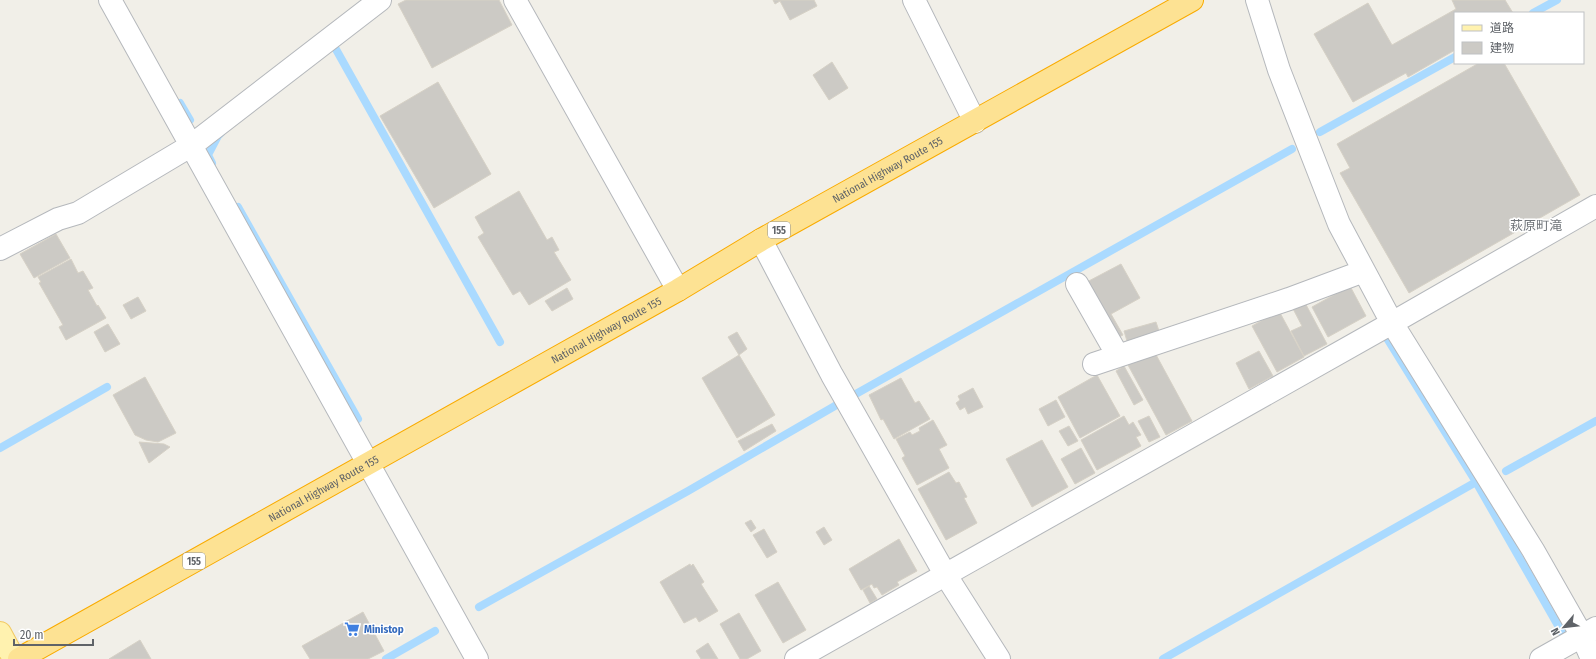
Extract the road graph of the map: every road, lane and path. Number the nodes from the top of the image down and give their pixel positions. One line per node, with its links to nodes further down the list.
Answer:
1 (110, 0): 8 (street)
2 (380, 0): 8 (street)
3 (515, 0): 14 (street)
4 (914, 0): 7 (street)
5 (1192, 0): 7 (highway, National Highway Route 155 / 155)
6 (1257, 0): 12 (street)
7 (975, 122): 10 (highway, National Highway Route 155 / 155)
8 (192, 145): 11 (street); 18 (street)
9 (1596, 206): 15 (street)
10 (761, 240): 14 (highway, National Highway Route 155 / 155); 19 (street)
11 (0, 249)
12 (1364, 270): 15 (street); 16 (street)
13 (1077, 284): 16 (street)
14 (678, 290): 18 (highway, National Highway Route 155 / 155)
15 (1392, 323): 19 (street); 20 (street)
16 (1118, 356): 17 (street)
17 (1094, 364)
18 (369, 464): 23 (highway, National Highway Route 155 / 155); 24 (street)
19 (945, 574): 25 (street); 26 (street)
20 (1589, 632): 27 (street); 28 (street)
21 (0, 634): 22 (main road)
22 (14, 659)
23 (19, 659)
24 (477, 659)
25 (796, 659)
26 (999, 659)
27 (1541, 659)
28 (1592, 659)

